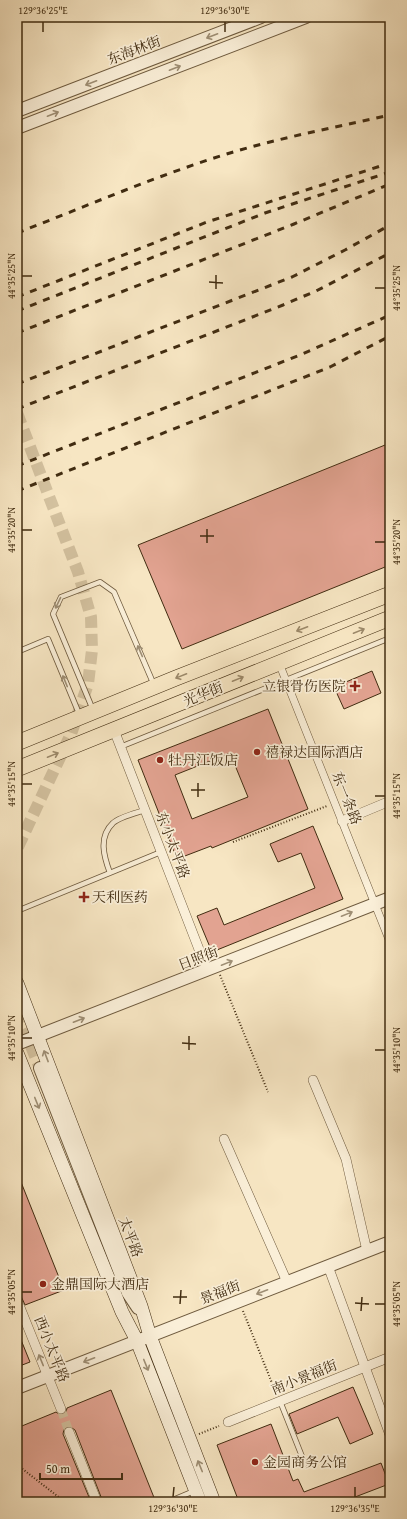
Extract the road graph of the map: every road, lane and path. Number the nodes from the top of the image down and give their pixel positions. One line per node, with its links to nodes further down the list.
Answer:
1 (261, 17): 3 (street, 东海林街, one-way to 3)
2 (306, 17): 4 (street, one-way to 2)
3 (17, 111)
4 (17, 128)
5 (390, 594): 11 (highway, 光华街, one-way to 11)
6 (390, 618): 9 (highway, 光华街, one-way to 6)
7 (390, 638): 10 (lane)
8 (17, 652): 12 (lane, one-way to 8)
9 (279, 663): 10 (street, 东一条路); 13 (highway, 光华街, one-way to 9)
10 (286, 680): 15 (lane); 18 (street, 东一条路)
11 (155, 687): 12 (highway, 光华街); 12 (lane, one-way to 12)
12 (87, 715): 14 (highway, 光华街)
13 (114, 730): 15 (street, 东小太平路); 16 (highway, 光华街, one-way to 13)
14 (17, 743)
15 (120, 747): 19 (street, 东小太平路)
16 (17, 769)
17 (390, 801): 20 (street)
18 (335, 803): 20 (street, 东一条路); 21 (path)
19 (144, 810): 22 (street, 东小太平路); 23 (lane)
20 (342, 821): 25 (street, 东一条路)
21 (233, 842)
22 (161, 852): 23 (lane); 28 (street, 东小太平路)
23 (110, 873): 26 (lane)
24 (390, 898): 25 (street, 日照街)
25 (375, 904): 27 (street, 东一条路); 28 (street, 日照街, one-way to 25)
26 (17, 911)
27 (390, 942)
28 (212, 968): 30 (street, 日照街, one-way to 28); 34 (path)
29 (17, 983): 30 (main road, 太平路)
30 (38, 1036): 31 (street, 日照街); 42 (main road, 太平路, one-way to 30)
31 (17, 1044)
32 (17, 1053): 43 (main road, one-way to 43)
33 (313, 1080): 37 (street)
34 (268, 1092)
35 (224, 1138): 39 (street)
36 (390, 1242): 37 (street, 景福街)
37 (367, 1251): 38 (street, 景福街)
38 (328, 1266): 39 (street, 景福街); 47 (street)
39 (287, 1282): 41 (street, 景福街, one-way to 41)
40 (17, 1300): 48 (street, 西小太平路, one-way to 40)
41 (239, 1301): 44 (street, 景福街); 50 (path)
42 (144, 1318): 43 (street); 44 (main road, 太平路)
43 (128, 1323): 45 (main road)
44 (150, 1336): 45 (street, 景福街); 55 (main road, 太平路)
45 (137, 1341): 48 (street, 景福街, one-way to 48); 58 (main road, one-way to 58)
46 (390, 1357): 47 (street, 南小景福街)
47 (365, 1367): 50 (street, 南小景福街); 54 (street)
48 (48, 1376): 49 (street, 景福街); 51 (street, 西小太平路)
49 (17, 1388)
50 (280, 1402): 52 (street, 南小景福街); 56 (lane)
51 (61, 1409)
52 (228, 1422): 55 (path)
53 (69, 1432): 60 (street)
54 (390, 1436)
55 (188, 1438): 62 (main road, 太平路, one-way to 55)
56 (304, 1464)
57 (18, 1468): 59 (path)
58 (198, 1496): 61 (lane)
59 (65, 1502)
60 (97, 1502)
61 (168, 1502)
62 (214, 1502)

